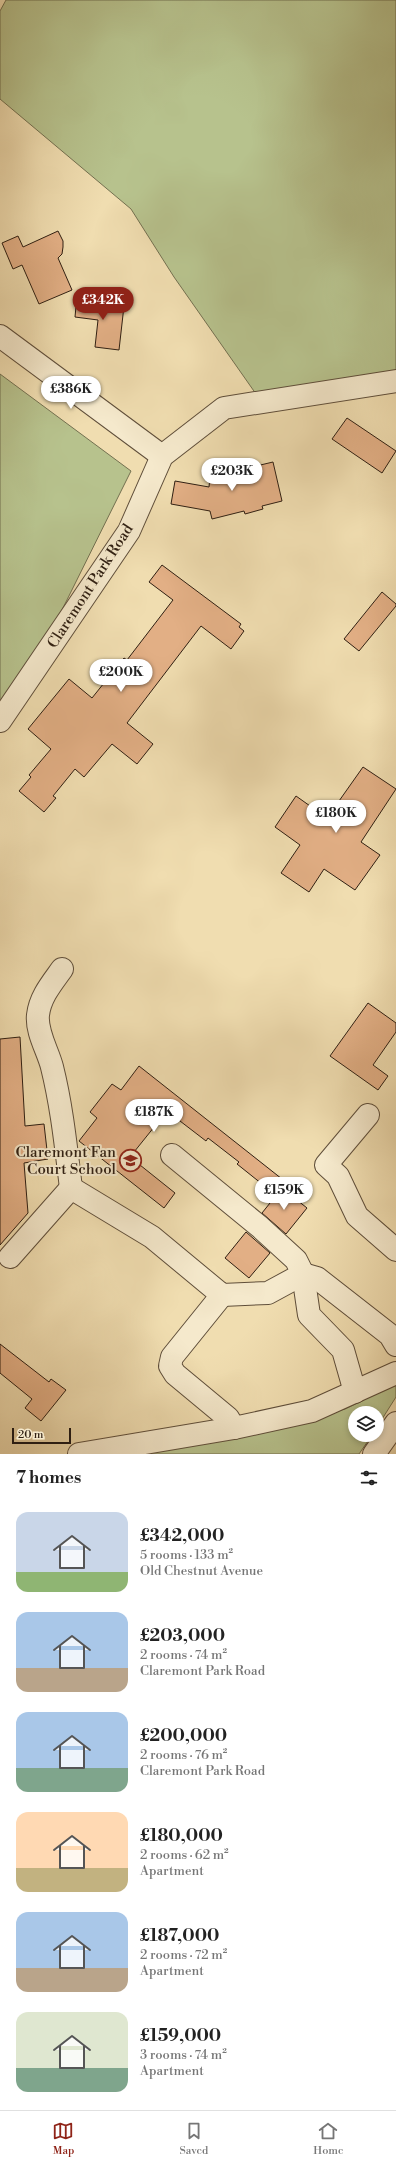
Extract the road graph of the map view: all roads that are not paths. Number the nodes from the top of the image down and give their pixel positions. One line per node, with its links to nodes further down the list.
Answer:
1 (0, 336): 3 (street)
2 (396, 381): 3 (street, Claremont Park Road)
3 (162, 456): 4 (street, Claremont Park Road)
4 (0, 721)
5 (62, 969): 8 (street)
6 (368, 1115): 9 (street)
7 (172, 1155): 11 (street)
8 (71, 1188): 10 (street); 12 (street)
9 (396, 1250)
10 (10, 1257)
11 (310, 1276): 12 (street); 13 (street); 15 (street)
12 (222, 1295): 17 (street)
13 (396, 1345)
14 (396, 1373): 15 (street)
15 (355, 1392): 17 (street)
16 (396, 1423): 19 (street)
17 (234, 1428): 18 (street)
18 (79, 1454)
19 (374, 1454)

